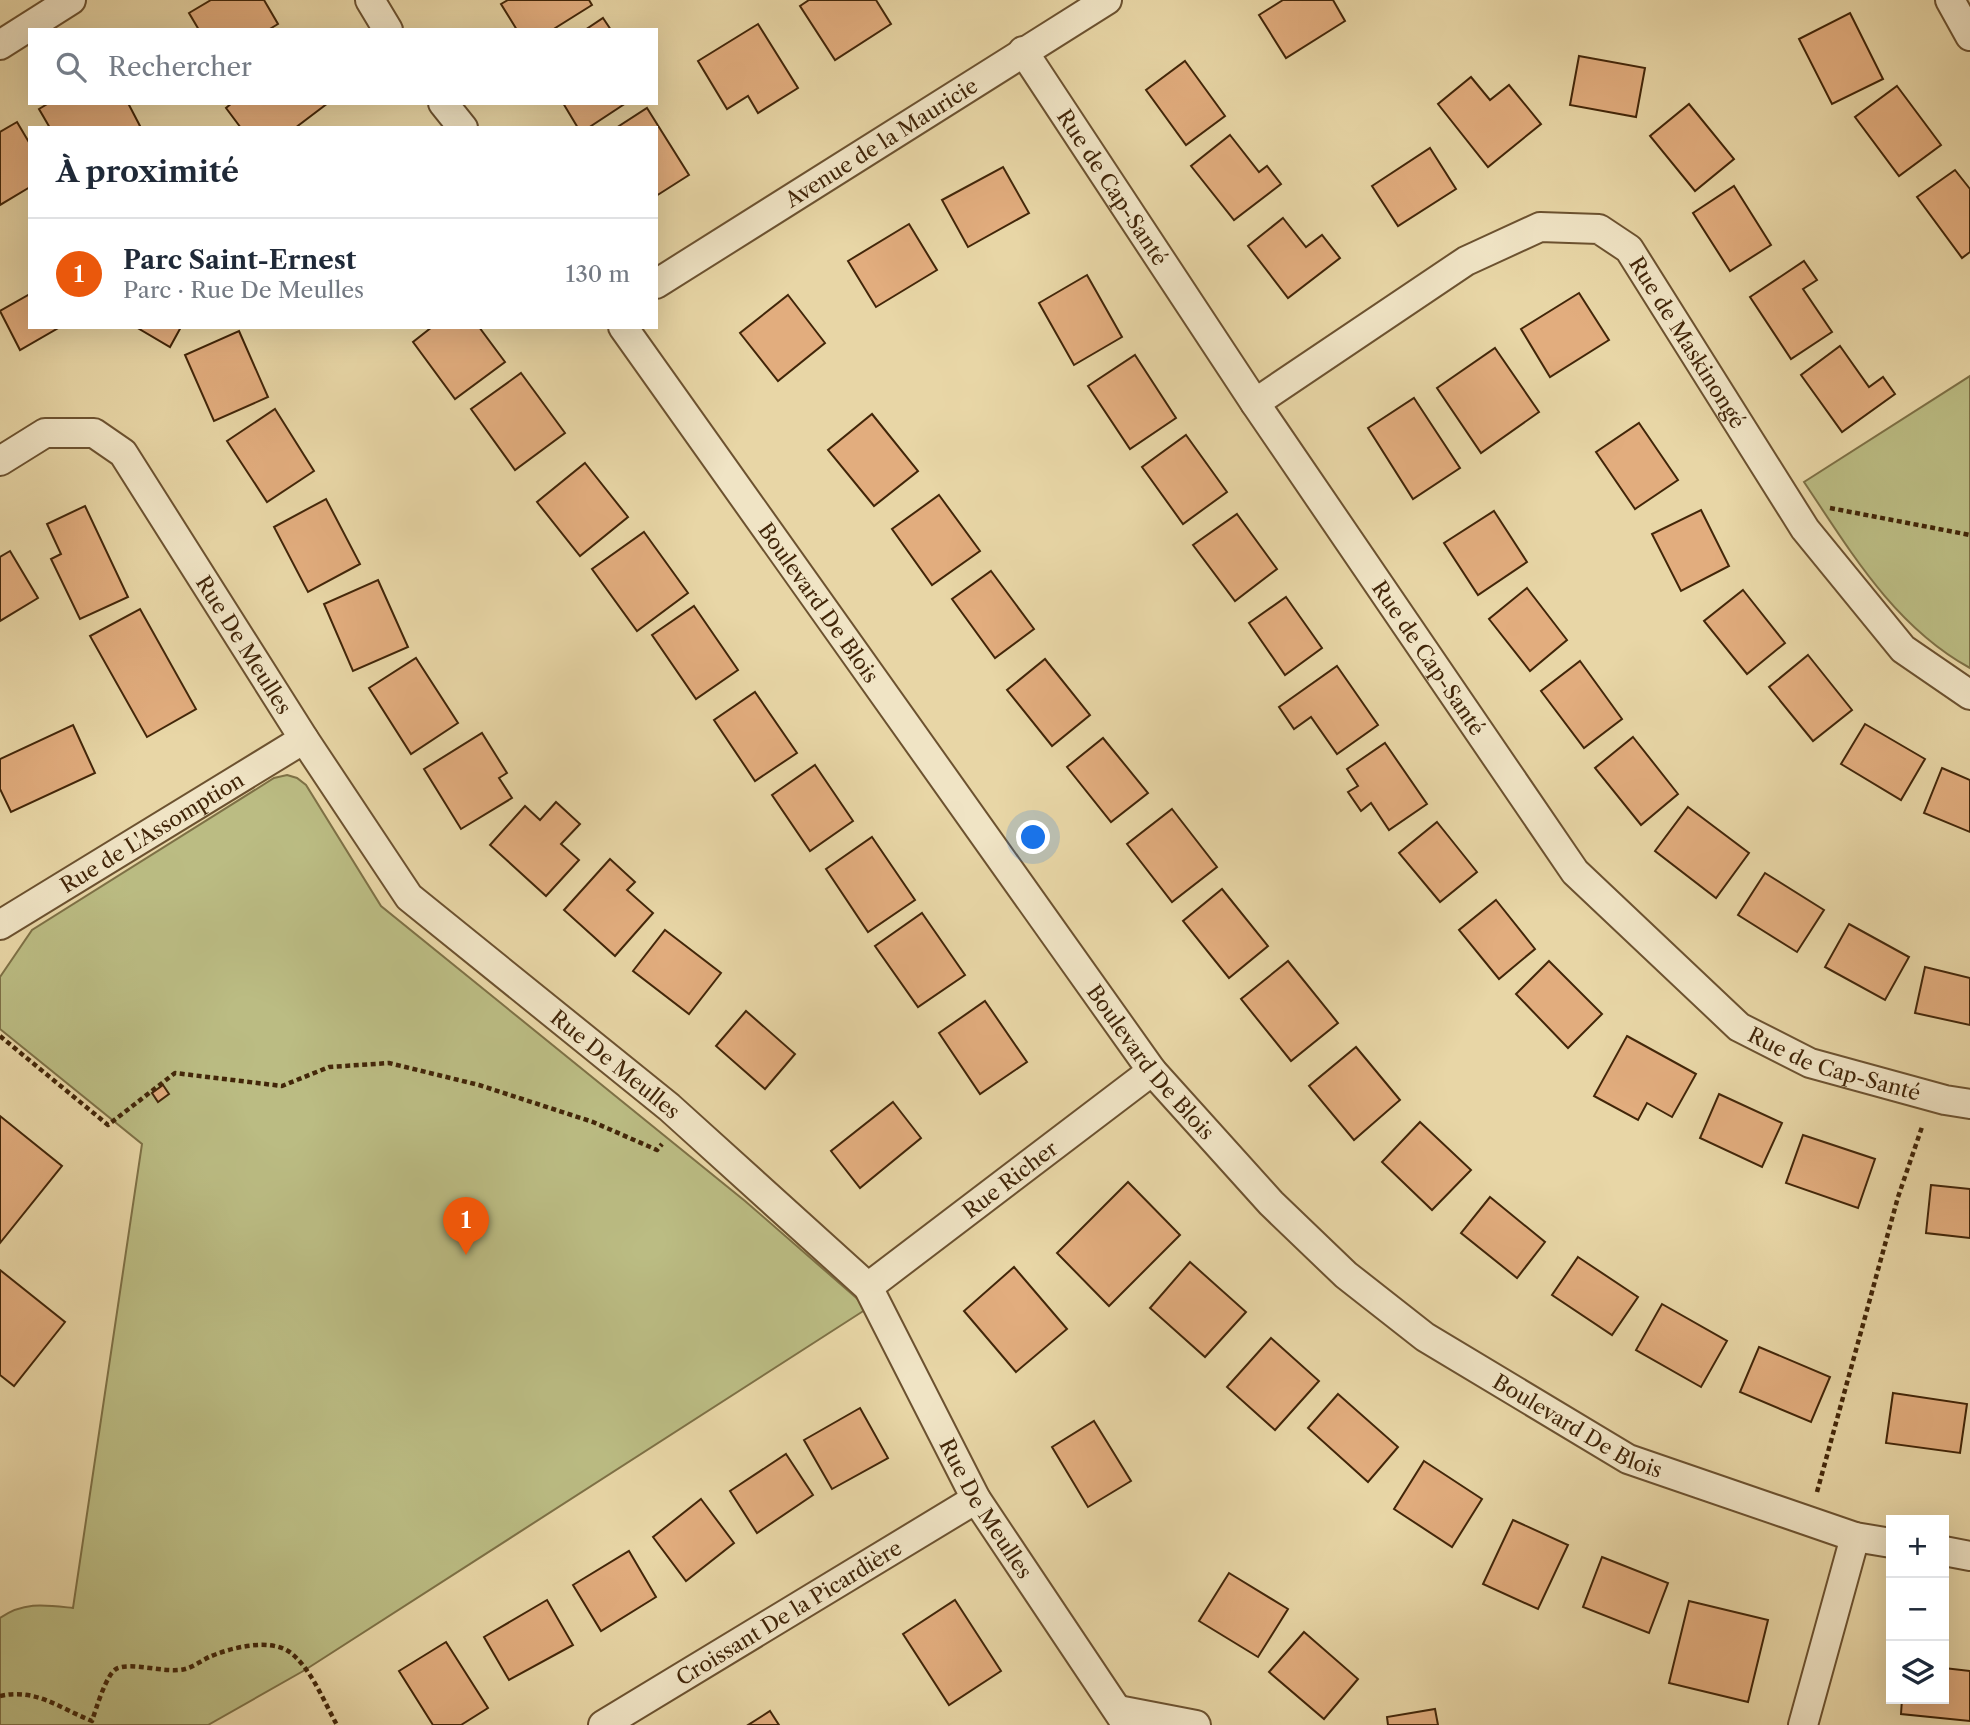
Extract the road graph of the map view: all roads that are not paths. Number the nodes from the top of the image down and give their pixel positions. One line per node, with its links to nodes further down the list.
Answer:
1 (71, 0): 7 (street)
2 (370, 0): 5 (street)
3 (1107, 0): 8 (street, Avenue de la Mauricie)
4 (1950, 0): 6 (street)
5 (387, 28)
6 (1970, 36)
7 (0, 45)
8 (1023, 51): 11 (street, Avenue de la Mauricie); 13 (street, Rue de Cap-Santé)
9 (445, 105): 10 (street)
10 (461, 126)
11 (658, 283)
12 (624, 329): 18 (street, Boulevard De Blois)
13 (1255, 403): 15 (street, Rue de Maskinongé); 19 (street, Rue de Cap-Santé)
14 (0, 461): 16 (street, Rue De Meulles)
15 (1970, 695)
16 (304, 739): 17 (street, Rue de L'Assomption); 20 (street, Rue De Meulles)
17 (0, 925)
18 (1152, 1071): 20 (street, Rue Richer); 22 (street, Boulevard De Blois)
19 (1970, 1104)
20 (868, 1287): 21 (street, Rue De Meulles)
21 (976, 1500): 26 (street, Rue De Meulles); 27 (street, Croissant De la Picardière)
22 (1855, 1536): 23 (street, Boulevard De Blois); 29 (street)
23 (1886, 1542)
24 (1949, 1552): 25 (street)
25 (1970, 1556)
26 (1122, 1718): 28 (street, Rue De Meulles)
27 (603, 1725)
28 (1196, 1725)
29 (1804, 1725)

